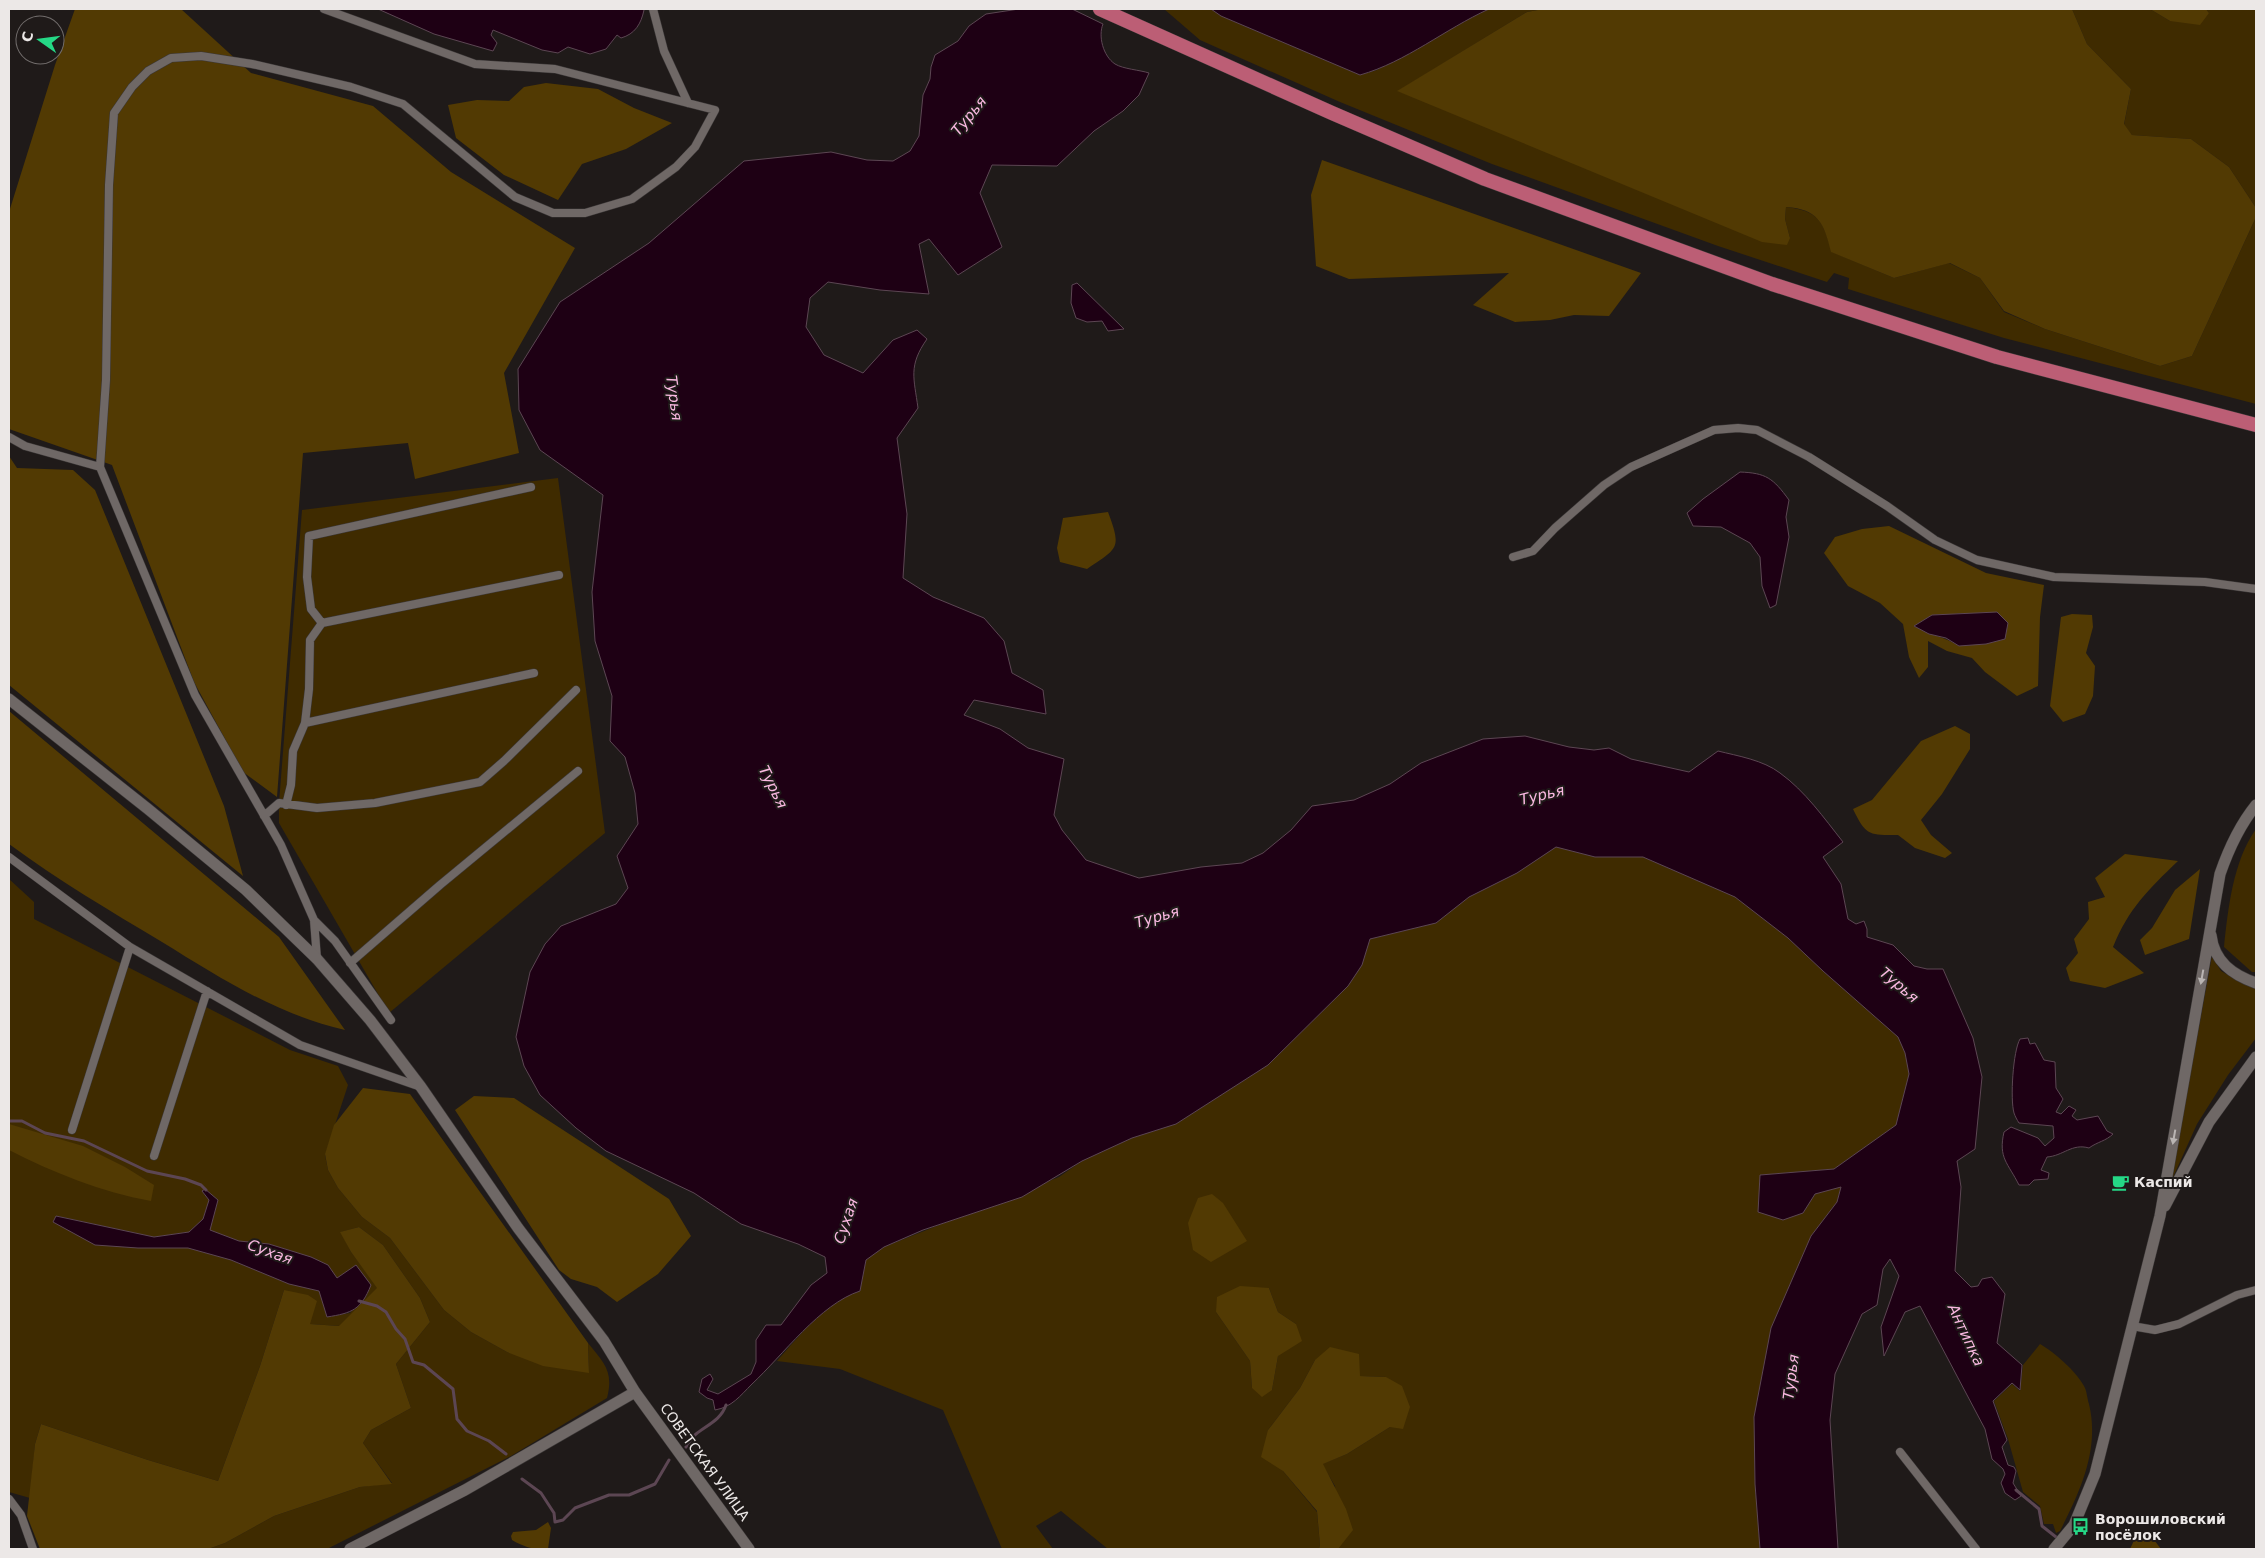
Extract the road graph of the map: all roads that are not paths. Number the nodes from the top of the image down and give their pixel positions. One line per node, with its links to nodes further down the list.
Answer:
1 (324, 9): 4 (street)
2 (653, 9): 4 (street)
3 (1100, 9): 5 (highway)
4 (688, 103): 9 (street)
5 (2215, 415): 6 (main road); 7 (highway)
6 (2256, 420)
7 (2256, 425)
8 (9, 437): 9 (street)
9 (100, 467): 22 (street)
10 (531, 487): 14 (street)
11 (1513, 557): 13 (street)
12 (559, 575): 14 (street)
13 (2256, 589)
14 (322, 623): 18 (street)
15 (534, 673): 18 (street)
16 (576, 690): 20 (street)
17 (9, 699): 27 (main road, СОВЕТСКАЯ УЛИЦА)
18 (305, 723): 20 (street)
19 (578, 771): 28 (street)
20 (286, 804): 22 (street)
21 (2256, 805): 25 (main road)
22 (264, 816): 24 (street)
23 (9, 857): 26 (street)
24 (314, 920): 27 (street); 28 (street)
25 (2210, 929): 29 (main road); 36 (main road, one-way to 36)
26 (130, 946): 30 (street); 34 (street)
27 (317, 958): 33 (main road, СОВЕТСКАЯ УЛИЦА)
28 (350, 963): 31 (street)
29 (2256, 983)
30 (207, 991): 33 (street); 35 (street)
31 (391, 1020)
32 (2256, 1057): 36 (main road)
33 (421, 1087): 39 (main road, СОВЕТСКАЯ УЛИЦА)
34 (72, 1130)
35 (154, 1156)
36 (2160, 1216): 38 (main road)
37 (2256, 1290): 38 (street)
38 (2132, 1326): 46 (main road)
39 (635, 1392): 43 (main road); 44 (main road, СОВЕТСКАЯ УЛИЦА)
40 (1900, 1452): 45 (street)
41 (9, 1498): 42 (street)
42 (34, 1549)
43 (350, 1549)
44 (749, 1549)
45 (1976, 1549)
46 (2054, 1549)

